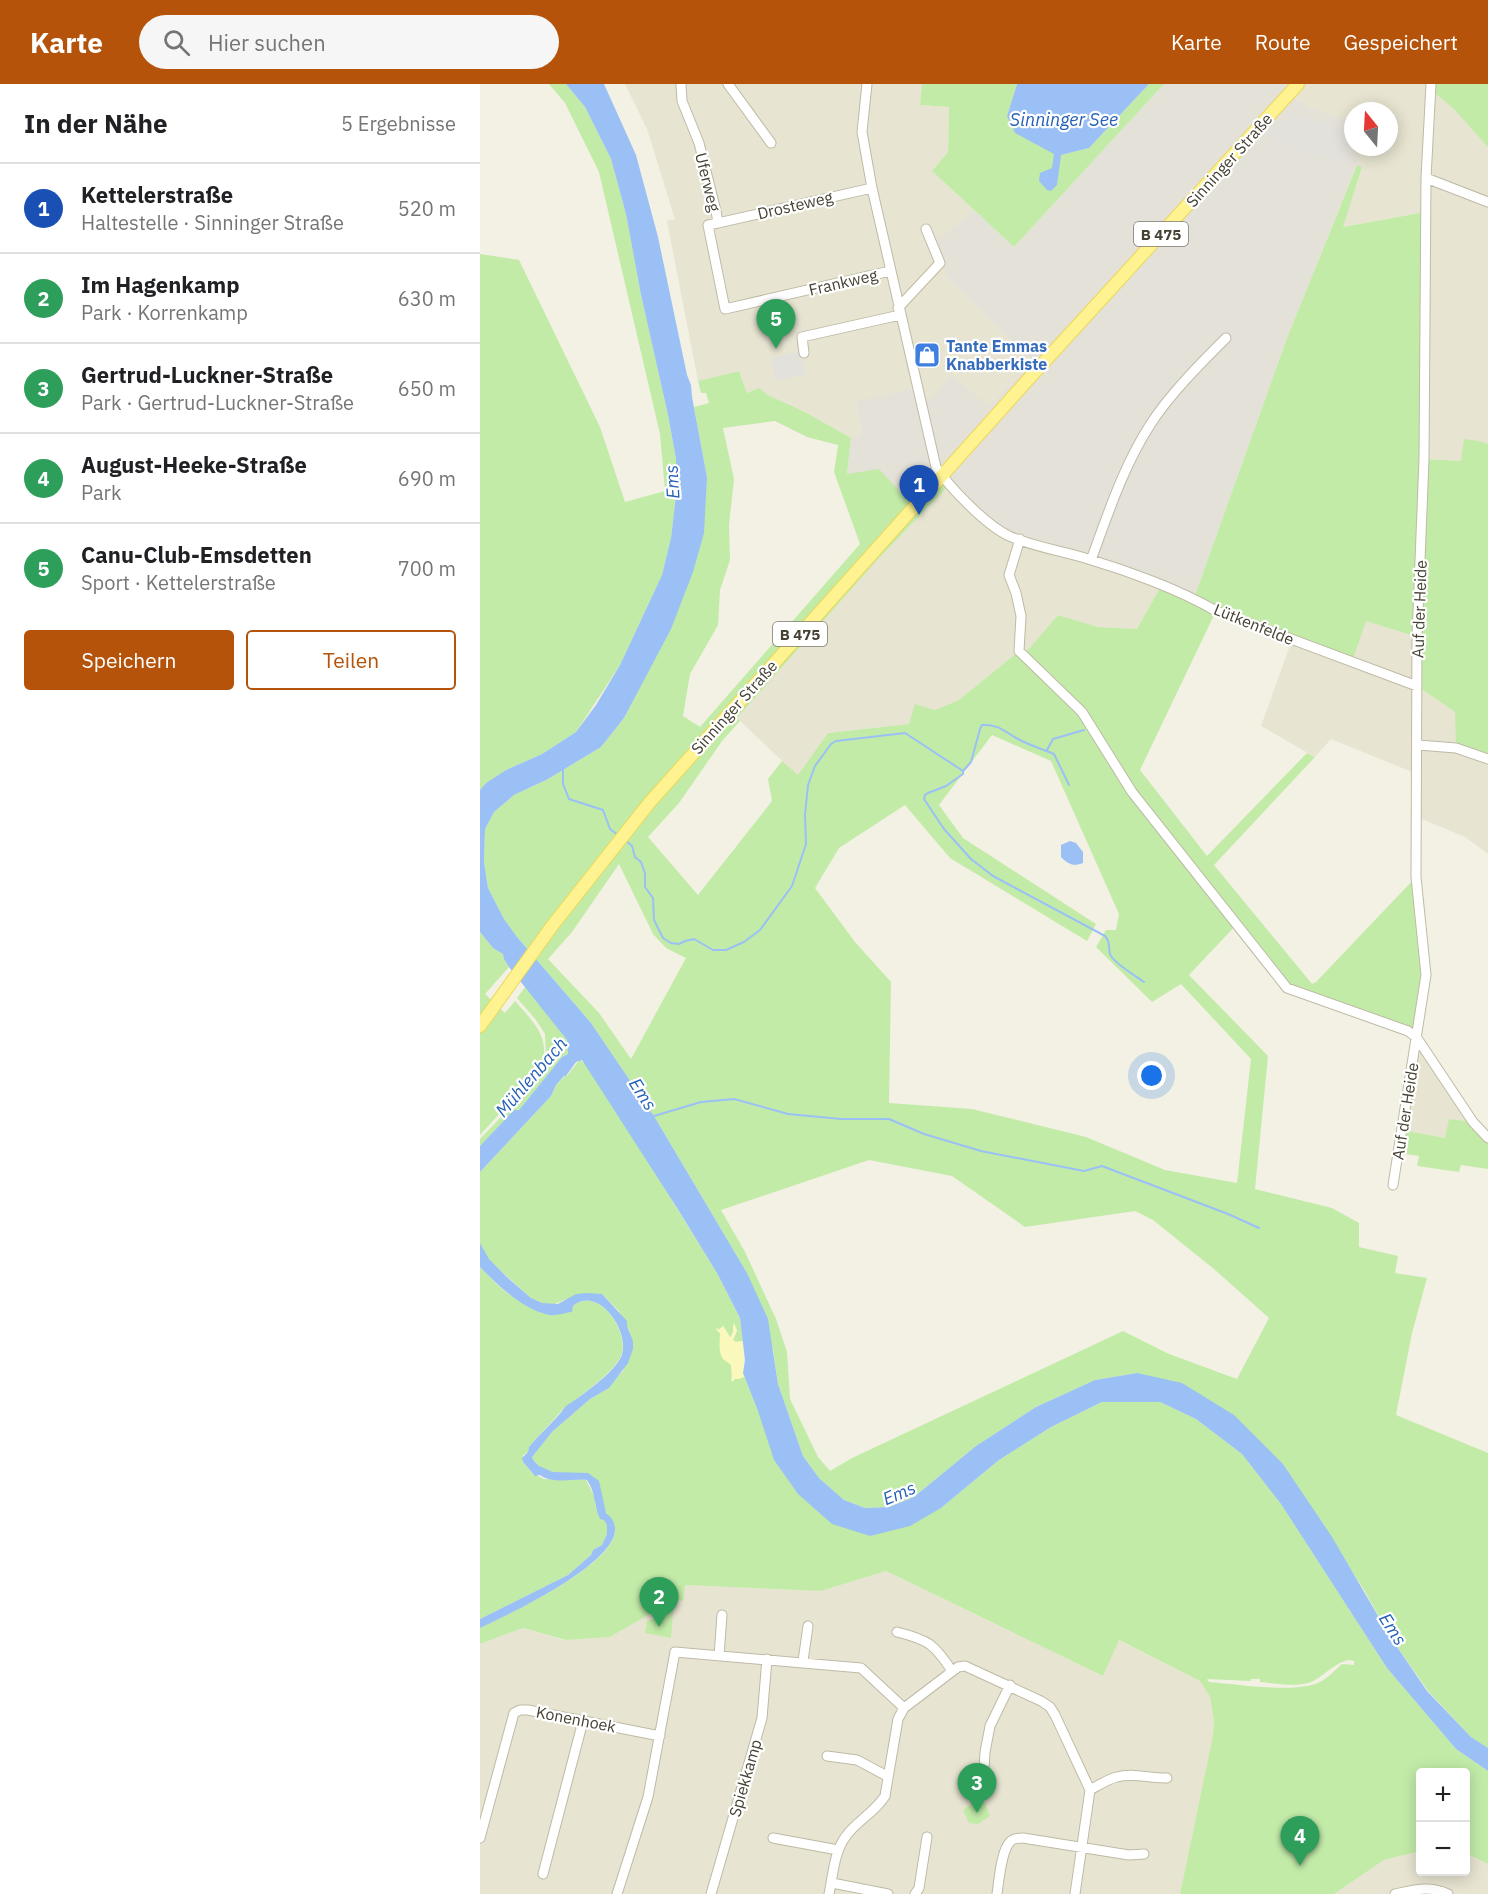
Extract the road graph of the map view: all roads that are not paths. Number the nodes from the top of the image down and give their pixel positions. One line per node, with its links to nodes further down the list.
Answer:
1 (681, 84): 10 (street, Uferweg)
2 (728, 84): 6 (street)
3 (867, 84): 8 (street)
4 (1298, 84): 17 (main road, Sinninger Straße / B 475)
5 (1431, 84): 7 (street, Auf der Heide)
6 (771, 143)
7 (1426, 178): 9 (street); 20 (street, Auf der Heide)
8 (872, 188): 10 (street, Drosteweg); 12 (street)
9 (1488, 202)
10 (718, 223): 13 (street, Uferweg)
11 (926, 229): 14 (street)
12 (890, 271): 13 (street, Frankweg); 14 (street)
13 (725, 309)
14 (899, 312): 16 (street); 17 (street)
15 (1226, 339): 19 (street)
16 (804, 353)
17 (942, 476): 18 (street, Lütkenfelde); 23 (main road, Sinninger Straße / B 475)
18 (1020, 539): 19 (street, Lütkenfelde); 24 (street, Auf der Heide)
19 (1091, 560): 20 (street, Lütkenfelde)
20 (1417, 686): 21 (street, Auf der Heide)
21 (1418, 745): 22 (street); 24 (street, Auf der Heide)
22 (1488, 759)
23 (480, 1026)
24 (1416, 1038): 25 (street, Auf der Heide); 26 (street, Auf der Heide)
25 (1488, 1138)
26 (1393, 1185)
27 (722, 1615): 30 (street)
28 (808, 1626): 32 (street)
29 (897, 1632): 33 (street)
30 (719, 1656): 31 (street); 37 (street)
31 (767, 1659): 32 (street); 52 (street, Spiekkamp)
32 (803, 1661): 35 (street)
33 (952, 1671): 34 (street); 35 (street)
34 (1010, 1685): 41 (street); 42 (street)
35 (904, 1708): 39 (street)
36 (584, 1721): 37 (street, Konenhoek); 44 (street, Konenhoek); 49 (street)
37 (660, 1736): 51 (street)
38 (827, 1756): 39 (street)
39 (887, 1776): 47 (street)
40 (1167, 1778): 42 (street)
41 (983, 1788)
42 (1090, 1790): 46 (street)
43 (927, 1837): 55 (street)
44 (480, 1838)
45 (773, 1838): 47 (street)
46 (1082, 1847): 48 (street); 56 (street); 57 (street)
47 (838, 1850): 50 (street)
48 (1144, 1854)
49 (543, 1874)
50 (832, 1882): 53 (street); 54 (street)
51 (617, 1894)
52 (711, 1894)
53 (829, 1894)
54 (888, 1894)
55 (915, 1894)
56 (997, 1894)
57 (1075, 1894)
58 (1395, 1894): 59 (street)
59 (1448, 1894)

